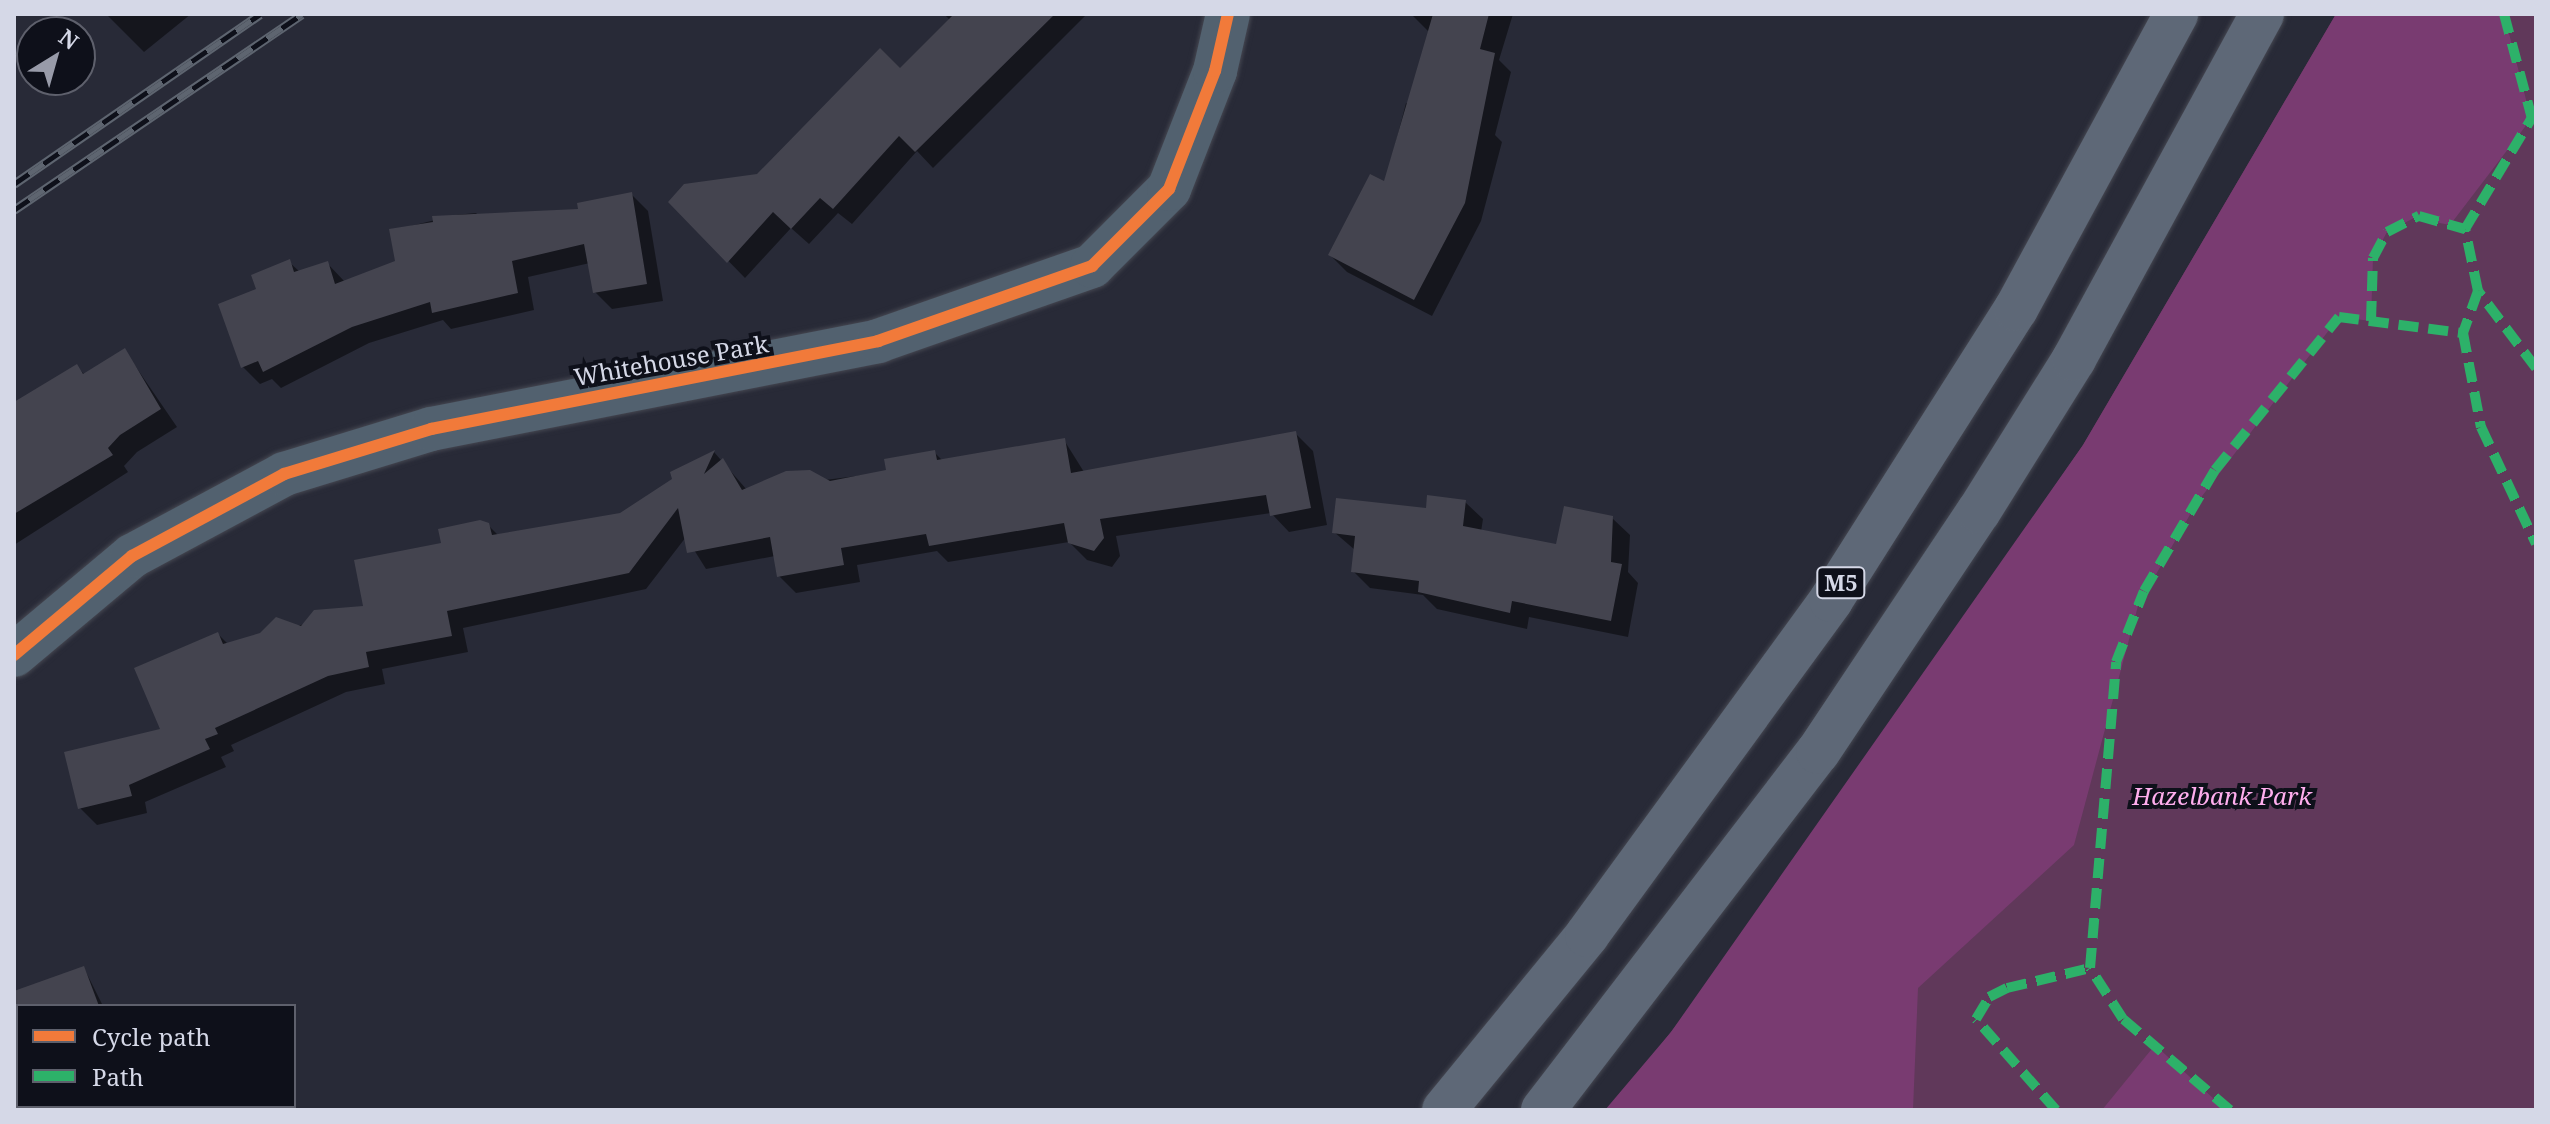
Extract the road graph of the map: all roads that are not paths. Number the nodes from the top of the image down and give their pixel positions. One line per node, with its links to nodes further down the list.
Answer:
1 (1228, 14): 4 (street, Whitehouse Park)
2 (2176, 14): 5 (highway, M5)
3 (2262, 14): 6 (highway)
4 (14, 655)
5 (1444, 1110)
6 (1543, 1110)

